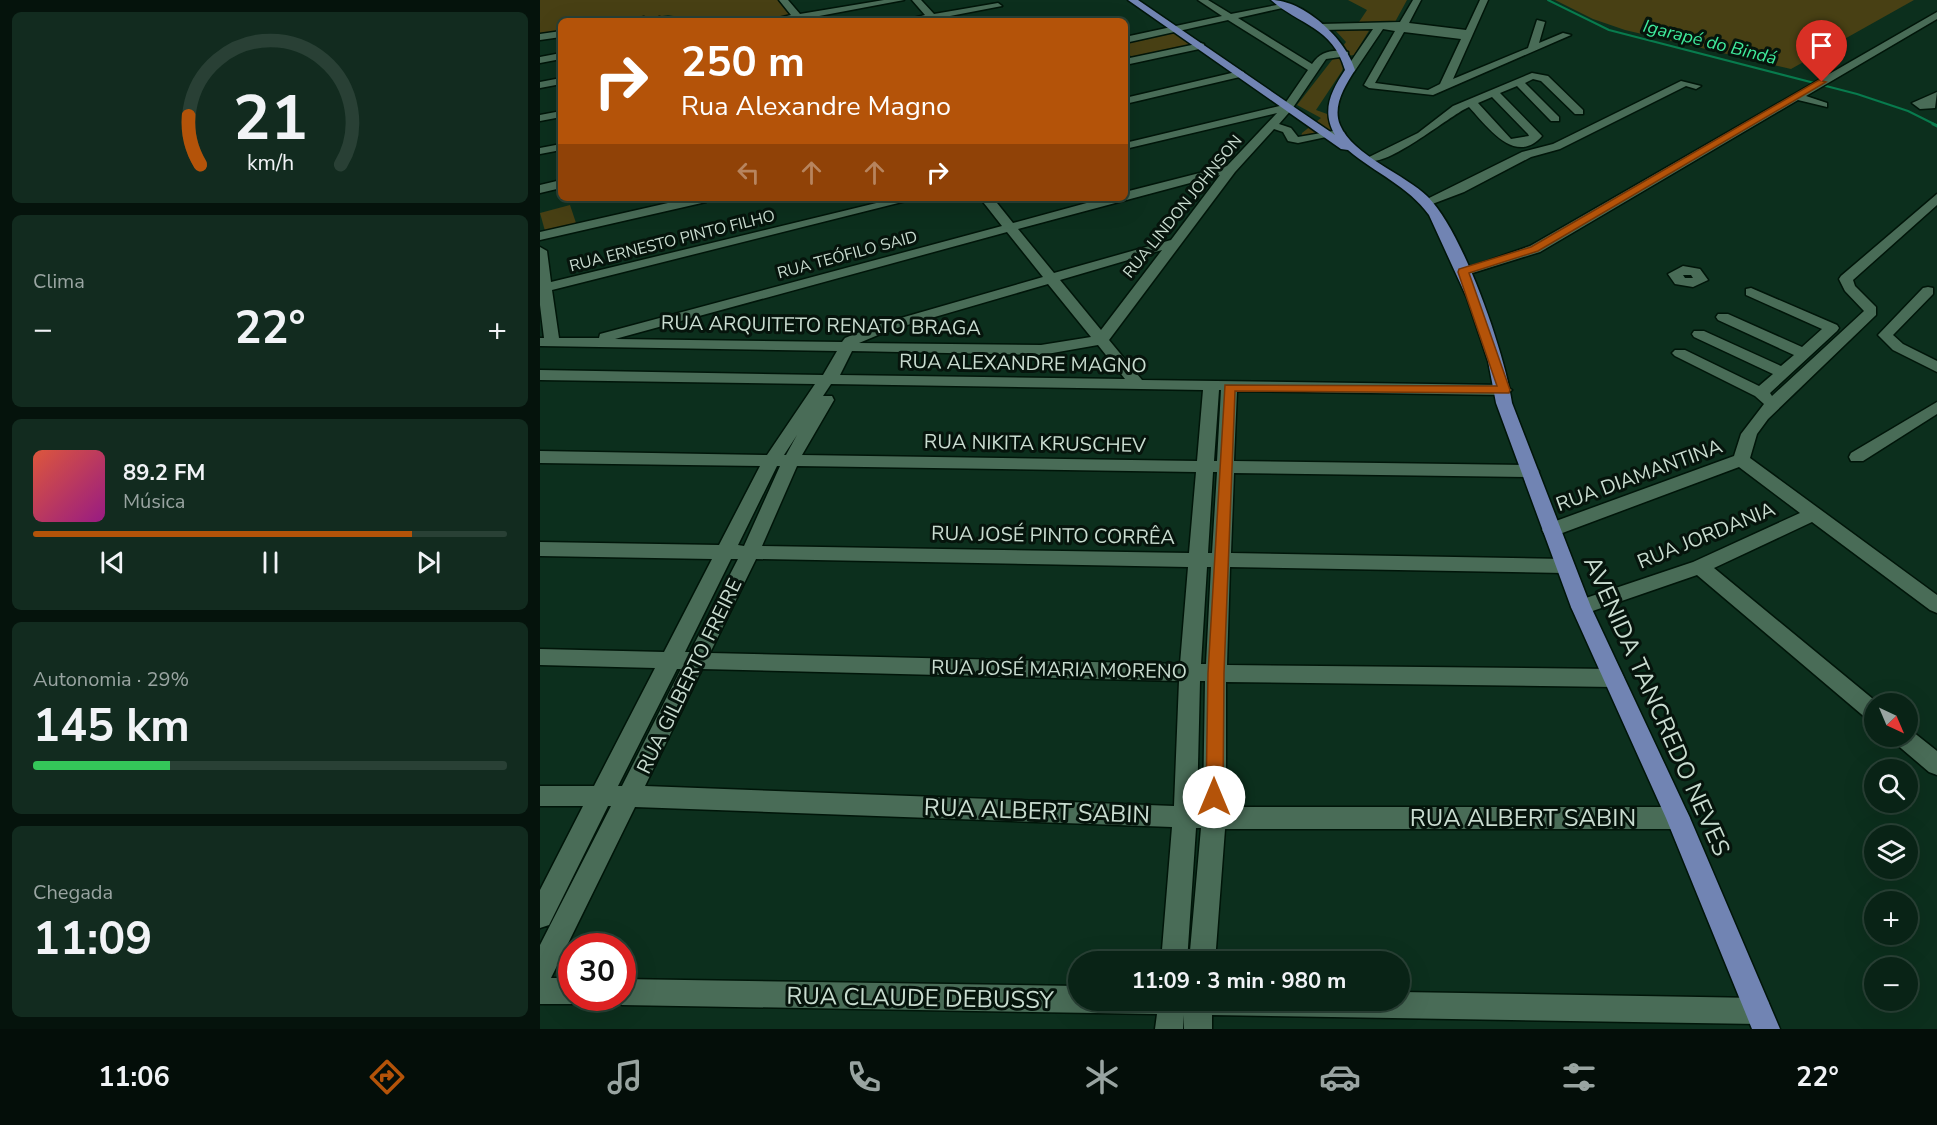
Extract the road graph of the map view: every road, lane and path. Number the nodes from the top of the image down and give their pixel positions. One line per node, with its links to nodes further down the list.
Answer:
1 (783, 0): 13 (street)
2 (900, 0): 11 (street)
3 (916, 0): 14 (street)
4 (1132, 0): 24 (main road, AVENIDA TANCREDO NEVES)
5 (1202, 0): 15 (street)
6 (1275, 0): 10 (main road)
7 (1417, 0): 23 (street)
8 (1484, 0): 26 (street)
9 (995, 3): 14 (street)
10 (1284, 5): 15 (street); 22 (main road)
11 (839, 10): 13 (street); 17 (street)
12 (1937, 15): 47 (street)
13 (798, 16): 16 (street)
14 (932, 17): 18 (street)
15 (1229, 17): 24 (street); 37 (street)
16 (787, 18)
17 (846, 18)
18 (926, 18)
19 (1540, 22): 32 (street)
20 (1354, 24): 21 (street); 22 (street); 30 (street)
21 (1380, 26): 23 (street); 38 (street)
22 (1321, 27): 30 (main road)
23 (1404, 27): 26 (street); 45 (street)
24 (1175, 29): 29 (street); 31 (main road, AVENIDA TANCREDO NEVES)
25 (558, 34): 28 (street)
26 (1468, 35): 45 (street)
27 (1566, 35): 32 (street)
28 (540, 37)
29 (1128, 39)
30 (1336, 43): 33 (main road)
31 (1201, 46): 36 (street); 39 (main road, AVENIDA TANCREDO NEVES)
32 (1532, 50): 45 (street)
33 (1345, 54): 37 (street, RUA LINDON JOHNSON); 38 (main road)
34 (558, 57): 35 (street)
35 (540, 60)
36 (1128, 61)
37 (1314, 69): 51 (street, RUA LINDON JOHNSON)
38 (1350, 70): 43 (main road)
39 (1240, 74): 48 (street); 51 (main road, AVENIDA TANCREDO NEVES)
40 (558, 82): 42 (street)
41 (1518, 82): 46 (street); 52 (street); 56 (street)
42 (540, 85)
43 (1340, 85): 53 (main road); 58 (main road)
44 (1696, 86): 72 (street)
45 (1444, 88)
46 (1494, 93): 49 (street); 49 (street)
47 (1797, 96): 50 (street); 77 (street)
48 (1128, 100)
49 (1471, 102): 62 (street)
50 (1823, 105)
51 (1288, 107): 53 (main road, AVENIDA TANCREDO NEVES); 57 (street, RUA LINDON JOHNSON); 59 (street)
52 (1579, 112)
53 (1313, 113): 58 (main road, AVENIDA TANCREDO NEVES)
54 (558, 115): 55 (street)
55 (540, 118)
56 (1555, 119)
57 (1271, 125): 58 (street); 63 (street, RUA LINDON JOHNSON)
58 (1334, 135): 62 (main road, AVENIDA TANCREDO NEVES); 97 (main road, AVENIDA TANCREDO NEVES)
59 (1128, 145)
60 (558, 148): 61 (street)
61 (540, 151)
62 (1371, 159): 72 (main road, AVENIDA TANCREDO NEVES)
63 (1231, 169): 66 (street); 75 (street, RUA LINDON JOHNSON)
64 (558, 185): 65 (street)
65 (540, 189)
66 (1128, 195)
67 (1937, 198): 98 (street, RUA DIAMANTINA)
68 (693, 201): 74 (street)
69 (900, 201): 79 (street, RUA ERNESTO PINTO FILHO)
70 (988, 201): 73 (street)
71 (1108, 201): 73 (street, RUA TEÓFILO SAID)
72 (1427, 202): 77 (main road, AVENIDA TANCREDO NEVES)
73 (1010, 227): 78 (street); 86 (street, RUA TEÓFILO SAID)
74 (540, 236)
75 (1173, 243): 78 (street); 84 (street, RUA LINDON JOHNSON)
76 (540, 251): 79 (street)
77 (1463, 272): 97 (main road, AVENIDA TANCREDO NEVES)
78 (1050, 279): 84 (street); 87 (street)
79 (545, 288): 85 (street)
80 (1928, 291): 90 (street)
81 (1751, 292): 89 (street)
82 (1723, 317): 89 (street)
83 (1699, 334): 91 (street)
84 (1101, 340): 87 (street, RUA ARQUITETO RENATO BRAGA); 94 (street)
85 (546, 342): 86 (street, RUA ARQUITETO RENATO BRAGA)
86 (584, 343): 87 (street, RUA ARQUITETO RENATO BRAGA)
87 (846, 346): 93 (street, RUA GILBERTO FREIRE)
88 (1680, 353): 96 (street)
89 (1805, 354): 91 (street)
90 (1937, 367)
91 (1783, 373): 96 (street)
92 (540, 375): 93 (street, RUA ALEXANDRE MAGNO)
93 (833, 377): 94 (street, RUA ALEXANDRE MAGNO); 102 (street, RUA GILBERTO FREIRE)
94 (1138, 385): 95 (street, RUA ALEXANDRE MAGNO)
95 (1220, 387): 97 (street, RUA ALEXANDRE MAGNO); 104 (street)
96 (1761, 393): 98 (street)
97 (1500, 394): 105 (main road, AVENIDA TANCREDO NEVES)
98 (1774, 405): 103 (street, RUA DIAMANTINA)
99 (1937, 407): 101 (street)
100 (540, 457): 102 (street, RUA NIKITA KRUSCHEV)
101 (1857, 457)
102 (782, 460): 104 (street, RUA NIKITA KRUSCHEV); 109 (street, RUA GILBERTO FREIRE); 110 (street, RUA GILBERTO FREIRE)
103 (1741, 460): 106 (street); 107 (street, RUA DIAMANTINA)
104 (1214, 467): 105 (street, RUA NIKITA KRUSCHEV); 111 (street); 112 (street)
105 (1530, 471): 107 (main road, AVENIDA TANCREDO NEVES)
106 (1813, 514): 114 (street, RUA JORDANIA); 115 (street)
107 (1551, 530): 113 (main road, AVENIDA TANCREDO NEVES)
108 (540, 549): 109 (street, RUA JOSÉ PINTO CORRÊA)
109 (726, 552): 110 (street, RUA JOSÉ PINTO CORRÊA); 118 (street, RUA GILBERTO FREIRE)
110 (750, 553): 111 (street, RUA JOSÉ PINTO CORRÊA); 119 (street, RUA GILBERTO FREIRE)
111 (1198, 560): 112 (street, RUA JOSÉ PINTO CORRÊA); 120 (street)
112 (1222, 561): 113 (street, RUA JOSÉ PINTO CORRÊA); 121 (street)
113 (1565, 566): 116 (main road, AVENIDA TANCREDO NEVES)
114 (1700, 567): 116 (street, RUA JORDANIA); 123 (street)
115 (1937, 605)
116 (1581, 607): 122 (main road, AVENIDA TANCREDO NEVES)
117 (540, 657): 118 (street, RUA JOSÉ MARIA MORENO)
118 (673, 659): 119 (street, RUA JOSÉ MARIA MORENO); 127 (street, RUA GILBERTO FREIRE)
119 (697, 659): 120 (street, RUA JOSÉ MARIA MORENO); 128 (street, RUA GILBERTO FREIRE)
120 (1190, 672): 121 (street, RUA JOSÉ MARIA MORENO); 129 (street)
121 (1216, 673): 122 (street, RUA JOSÉ MARIA MORENO); 130 (street)
122 (1614, 678): 131 (main road, AVENIDA TANCREDO NEVES)
123 (1864, 704)
124 (1916, 747): 125 (street)
125 (1937, 765)
126 (540, 796): 127 (street, RUA ALBERT SABIN)
127 (602, 796): 128 (street, RUA ALBERT SABIN); 132 (street, RUA GILBERTO FREIRE)
128 (629, 796): 129 (street, RUA ALBERT SABIN); 135 (street, RUA GILBERTO FREIRE)
129 (1185, 817): 130 (street, RUA ALBERT SABIN); 133 (street)
130 (1214, 818): 131 (street, RUA ALBERT SABIN); 134 (street)
131 (1678, 818): 142 (main road, AVENIDA TANCREDO NEVES)
132 (540, 916)
133 (1175, 951)
134 (1203, 951)
135 (540, 972)
136 (540, 991): 137 (street)
137 (558, 991)
138 (636, 992): 139 (street, RUA CLAUDE DEBUSSY)
139 (1068, 999)
140 (1170, 1011): 143 (street)
141 (1199, 1011): 142 (street, RUA CLAUDE DEBUSSY)
142 (1762, 1020)
143 (1169, 1029)

